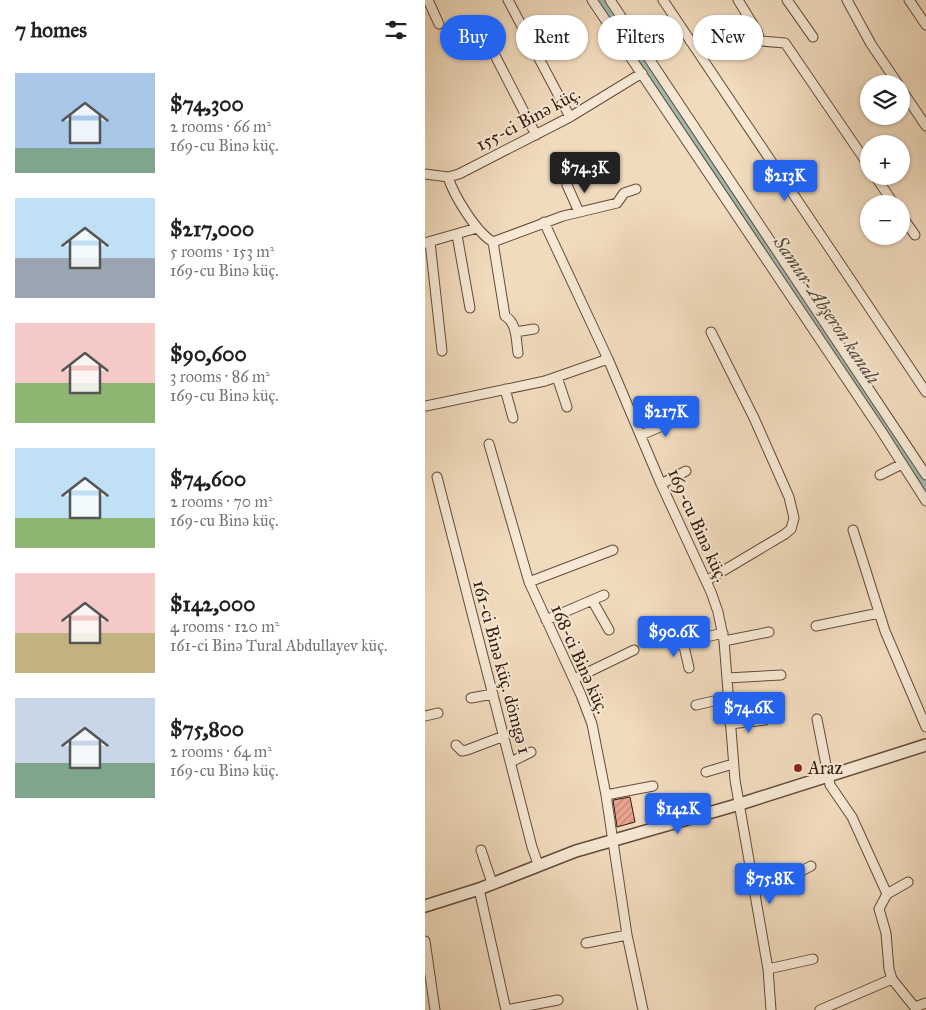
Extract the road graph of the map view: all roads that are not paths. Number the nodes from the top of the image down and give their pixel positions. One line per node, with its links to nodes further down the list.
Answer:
1 (428, 0): 11 (street)
2 (508, 0): 21 (street)
3 (592, 0): 18 (street)
4 (610, 0): 29 (street)
5 (663, 0): 15 (street)
6 (738, 0): 10 (street)
7 (787, 0): 13 (street)
8 (847, 0): 19 (street)
9 (909, 0): 12 (street)
10 (747, 15)
11 (439, 24)
12 (926, 25)
13 (813, 38)
14 (693, 40): 15 (street)
15 (689, 41): 48 (street)
16 (763, 41): 24 (street)
17 (497, 60): 23 (street)
18 (642, 73): 21 (street, 155-ci Binə küç.); 30 (street)
19 (892, 75)
20 (910, 102): 22 (street)
21 (570, 117): 23 (street, 155-ci Binə küç.)
22 (926, 126)
23 (536, 135): 26 (street, 155-ci Binə küç.)
24 (860, 152)
25 (425, 174): 26 (street, 155-ci Binə küç.)
26 (448, 177): 34 (street)
27 (567, 185): 31 (street)
28 (635, 189): 31 (street)
29 (743, 199): 30 (street); 58 (street)
30 (730, 208): 55 (street)
31 (579, 212): 32 (street)
32 (544, 222): 38 (street); 45 (street, 169-cu Binə küç.)
33 (910, 227): 35 (street)
34 (477, 228): 36 (street); 38 (street)
35 (915, 234)
36 (457, 235): 37 (street); 39 (street)
37 (427, 242): 43 (street)
38 (493, 242): 41 (street)
39 (470, 308)
40 (534, 329): 41 (street)
41 (515, 332): 44 (street)
42 (711, 332): 65 (street)
43 (442, 351)
44 (518, 353)
45 (608, 359): 46 (street); 53 (street, 169-cu Binə küç.)
46 (557, 377): 47 (street); 50 (street)
47 (505, 389): 49 (street); 51 (street)
48 (926, 392)
49 (426, 406)
50 (567, 406)
51 (513, 418)
52 (681, 418): 53 (street)
53 (641, 435): 60 (street, 169-cu Binə küç.)
54 (489, 444): 64 (street, 168-ci Binə küç.)
55 (902, 464): 57 (street); 61 (street)
56 (686, 472): 60 (street)
57 (880, 475)
58 (926, 475)
59 (437, 476): 81 (street, 161-ci Binə küç. dömgə 1)
60 (661, 484): 65 (street, 169-cu Binə küç.)
61 (926, 501)
62 (853, 530): 68 (street)
63 (613, 550): 64 (street)
64 (529, 582): 69 (street, 168-ci Binə küç.)
65 (706, 582): 74 (street, 169-cu Binə küç.)
66 (604, 595): 67 (street)
67 (592, 600): 69 (street); 71 (street)
68 (879, 612): 70 (street); 90 (street)
69 (546, 620): 80 (street, 168-ci Binə küç.)
70 (816, 626)
71 (609, 630)
72 (769, 632): 74 (street)
73 (666, 634): 75 (street)
74 (723, 637): 75 (street); 79 (street, 169-cu Binə küç.)
75 (683, 642): 77 (street)
76 (634, 650): 80 (street)
77 (689, 668)
78 (781, 675): 79 (street)
79 (727, 678): 83 (street, 169-cu Binə küç.)
80 (574, 679): 100 (street, 168-ci Binə küç.)
81 (493, 694): 82 (street); 91 (street, 161-ci Binə küç. dömgə 1)
82 (471, 698)
83 (727, 698): 84 (street); 89 (street, 169-cu Binə küç.)
84 (696, 705)
85 (438, 713): 86 (street)
86 (425, 716)
87 (817, 719): 98 (street)
88 (765, 720): 89 (street)
89 (730, 724): 96 (street, 169-cu Binə küç.)
90 (926, 727)
91 (504, 736): 93 (street); 95 (street, 161-ci Binə küç. dömgə 1)
92 (926, 745): 98 (street)
93 (457, 746)
94 (531, 752): 95 (street)
95 (511, 762): 104 (street, 161-ci Binə küç. dömgə 1)
96 (733, 764): 97 (street); 101 (street, 169-cu Binə küç.)
97 (706, 772)
98 (827, 777): 101 (street); 110 (street)
99 (653, 786): 100 (street)
100 (606, 795): 102 (street, 168-ci Binə küç.)
101 (740, 804): 102 (street); 108 (street, 169-cu Binə küç.)
102 (613, 839): 104 (street); 112 (street, 168-ci Binə küç.)
103 (481, 850): 107 (street)
104 (539, 864): 107 (street)
105 (811, 866): 108 (street)
106 (908, 882): 110 (street)
107 (492, 884): 109 (street)
108 (755, 887): 116 (street, 169-cu Binə küç.)
109 (479, 889): 111 (street); 122 (street)
110 (887, 894): 117 (street)
111 (425, 906)
112 (627, 935): 114 (street); 123 (street, 168-ci Binə küç.)
113 (425, 942): 120 (street)
114 (586, 943)
115 (813, 959): 116 (street)
116 (768, 969): 124 (street, 169-cu Binə küç.)
117 (892, 979): 121 (street); 125 (street)
118 (558, 1000): 122 (street)
119 (926, 1003): 121 (street)
120 (431, 1005)
121 (916, 1009)
122 (506, 1010)
123 (643, 1010)
124 (771, 1010)
125 (820, 1010)

